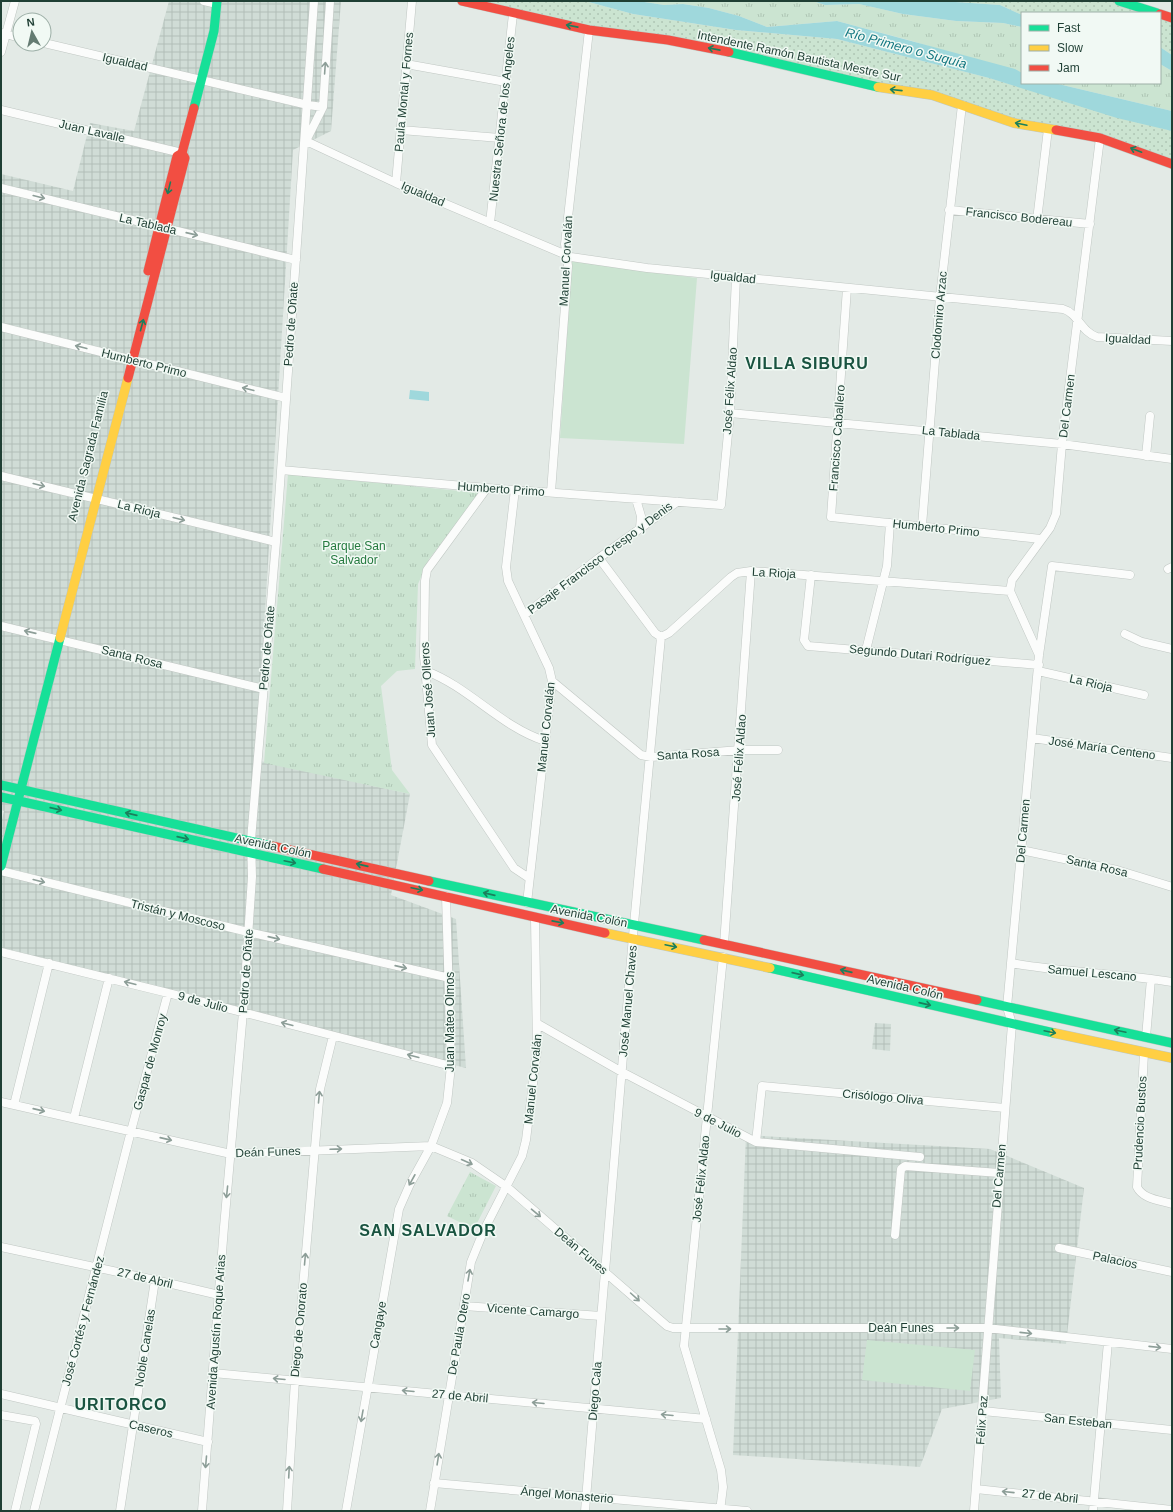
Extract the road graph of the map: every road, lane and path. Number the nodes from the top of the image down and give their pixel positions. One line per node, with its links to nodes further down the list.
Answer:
1 (15, 1): 14 (street)
2 (204, 1): 8 (street)
3 (314, 1): 20 (street, Pedro de Oñate)
4 (330, 1): 22 (street, Pedro de Oñate, one-way to 4)
5 (412, 1): 17 (street, Paula Montal y Fornes)
6 (462, 1): 10 (main road, Intendente Ramón Bautista Mestre Sur)
7 (1119, 1): 9 (main road)
8 (217, 3): 18 (main road, Avenida Sagrada Familia)
9 (1153, 12)
10 (513, 14): 13 (main road, Intendente Ramón Bautista Mestre Sur, one-way to 10); 19 (street, Nuestra Señora de los Angeles)
11 (1161, 14): 12 (main road)
12 (1172, 17)
13 (589, 30): 21 (main road, Intendente Ramón Bautista Mestre Sur, one-way to 13); 38 (street, Manuel Corvalán)
14 (3, 34): 16 (street)
15 (52, 45): 18 (street, Igualdad)
16 (1, 52)
17 (406, 64): 19 (street); 25 (street, Paula Montal y Fornes)
18 (201, 80): 20 (street, Igualdad); 29 (main road, Avenida Sagrada Familia)
19 (506, 82): 26 (street, Nuestra Señora de los Angeles)
20 (308, 105): 22 (street, Igualdad); 28 (street, Pedro de Oñate)
21 (962, 105): 24 (main road, Intendente Ramón Bautista Mestre Sur, one-way to 21); 33 (street, Clodomiro Arzac)
22 (322, 107): 28 (street, Pedro de Oñate)
23 (1, 110): 29 (street, Juan Lavalle)
24 (1048, 129): 27 (main road, Intendente Ramón Bautista Mestre Sur); 34 (street)
25 (401, 130): 26 (street); 31 (street, Paula Montal y Fornes)
26 (500, 138): 35 (street, Nuestra Señora de los Angeles)
27 (1100, 138): 30 (main road, Intendente Ramón Bautista Mestre Sur, one-way to 27); 36 (street, Del Carmen)
28 (306, 141): 31 (street, Igualdad); 39 (street, Pedro de Oñate)
29 (182, 153): 37 (main road, Avenida Sagrada Familia)
30 (1172, 164)
31 (396, 183): 35 (street, Igualdad)
32 (1, 188): 37 (street, La Tablada, one-way to 37)
33 (949, 210): 34 (street, Francisco Bodereau); 42 (street, Clodomiro Arzac)
34 (1037, 220): 36 (street, Francisco Bodereau)
35 (490, 223): 38 (street, Igualdad)
36 (1090, 224): 43 (street, Del Carmen)
37 (163, 228): 39 (street, La Tablada, one-way to 39); 46 (main road, Avenida Sagrada Familia)
38 (566, 255): 40 (street, Igualdad); 59 (street, Manuel Corvalán)
39 (296, 260): 47 (street, Pedro de Oñate)
40 (736, 277): 41 (street, Igualdad); 48 (street, José Félix Aldao)
41 (848, 288): 42 (street, Igualdad); 50 (street, Francisco Caballero)
42 (940, 297): 43 (street, Igualdad); 51 (street, Clodomiro Arzac)
43 (1078, 321): 45 (street, Igualdad); 52 (street, Del Carmen)
44 (1, 327): 46 (street, Humberto Primo, one-way to 44)
45 (1172, 341)
46 (129, 359): 47 (street, Humberto Primo, one-way to 46); 60 (main road, Avenida Sagrada Familia)
47 (286, 398): 55 (street, Pedro de Oñate)
48 (730, 413): 50 (street, La Tablada); 63 (street, José Félix Aldao)
49 (1150, 416): 53 (street)
50 (838, 423): 51 (street, La Tablada); 64 (street, Francisco Caballero)
51 (929, 431): 52 (street, La Tablada); 66 (street, Clodomiro Arzac)
52 (1062, 444): 53 (street, La Tablada); 68 (street, Del Carmen)
53 (1146, 456): 54 (street, La Tablada)
54 (1172, 459)
55 (281, 470): 57 (street, Humberto Primo); 69 (street, Pedro de Oñate)
56 (1, 476): 60 (street, La Rioja, one-way to 60)
57 (487, 488): 58 (street, Humberto Primo); 85 (street, Juan José Olleros)
58 (516, 490): 59 (street, Humberto Primo); 76 (street, Manuel Corvalán)
59 (551, 492): 61 (street, Humberto Primo)
60 (93, 498): 69 (street, La Rioja, one-way to 69); 80 (main road, Avenida Sagrada Familia)
61 (636, 499): 62 (street, Humberto Primo); 67 (street)
62 (676, 502): 63 (street, Humberto Primo); 67 (street, Pasaje Francisco Crespo y Denis)
63 (721, 505)
64 (831, 517): 65 (street, Humberto Primo)
65 (890, 523): 66 (street, Humberto Primo); 74 (street)
66 (922, 526): 68 (street, Humberto Primo)
67 (640, 528): 70 (street, Pasaje Francisco Crespo y Denis)
68 (1041, 539): 75 (street, Del Carmen)
69 (276, 542): 87 (street, Pedro de Oñate)
70 (599, 558): 76 (street, Pasaje Francisco Crespo y Denis); 79 (street)
71 (751, 571): 72 (street, La Rioja); 79 (street, La Rioja); 91 (street, José Félix Aldao)
72 (811, 575): 74 (street, La Rioja); 82 (street, Segundo Dutari Rodríguez)
73 (1130, 575): 83 (street, Del Carmen)
74 (884, 581): 75 (street, La Rioja); 82 (street)
75 (1010, 591): 83 (street, Del Carmen)
76 (524, 615): 86 (street, Manuel Corvalán)
77 (1, 626): 80 (street, Santa Rosa, one-way to 77)
78 (1125, 634): 81 (street)
79 (661, 637): 93 (street, José Manuel Chaves)
80 (58, 639): 87 (street, Santa Rosa); 96 (main road, Avenida Sagrada Familia)
81 (1172, 649)
82 (866, 650): 84 (street, Segundo Dutari Rodríguez)
83 (1039, 656): 84 (street, Del Carmen)
84 (1038, 668): 88 (street, La Rioja); 89 (street, Del Carmen)
85 (426, 671): 90 (street); 104 (street, Juan José Olleros)
86 (552, 681): 90 (street, Manuel Corvalán); 93 (street, Santa Rosa)
87 (264, 689): 99 (street, Pedro de Oñate)
88 (1144, 695)
89 (1032, 738): 94 (street, José María Centeno); 100 (street, Del Carmen)
90 (545, 741): 104 (street, Manuel Corvalán)
91 (740, 750): 92 (street, Santa Rosa); 93 (street, Santa Rosa); 112 (street, José Félix Aldao)
92 (778, 750)
93 (651, 757): 109 (street, José Manuel Chaves)
94 (1172, 758)
95 (1, 785): 96 (main road, Avenida Colón)
96 (21, 790): 98 (main road, Avenida Sagrada Familia); 99 (main road, Avenida Colón, one-way to 96)
97 (1, 797): 98 (main road, Avenida Colón)
98 (18, 801): 101 (main road, Avenida Colón, one-way to 101); 102 (main road, Avenida Sagrada Familia)
99 (251, 840): 101 (street, Pedro de Oñate); 107 (main road, Avenida Colón, one-way to 99)
100 (1021, 850): 105 (street, Santa Rosa); 115 (street, Del Carmen)
101 (252, 854): 106 (main road, Avenida Colón, one-way to 106); 110 (street, Pedro de Oñate)
102 (1, 866)
103 (1, 871): 110 (street, Tristán y Moscoso, one-way to 110)
104 (529, 878): 107 (street, Manuel Corvalán)
105 (1172, 887)
106 (446, 896): 108 (main road, Avenida Colón); 118 (street, Juan Mateo Olmos)
107 (527, 902): 109 (main road, Avenida Colón)
108 (535, 918): 111 (main road, Avenida Colón, one-way to 111); 124 (street, Manuel Corvalán)
109 (634, 924): 111 (street, José Manuel Chaves); 112 (main road, Avenida Colón)
110 (248, 932): 118 (street, Tristán y Moscoso, one-way to 118); 123 (street, Pedro de Oñate)
111 (633, 938): 114 (main road, Avenida Colón, one-way to 114); 132 (street, José Manuel Chaves)
112 (724, 944): 122 (main road, Avenida Colón, one-way to 112)
113 (1, 952): 116 (street, 9 de Julio)
114 (723, 957): 125 (main road, Avenida Colón, one-way to 125); 137 (street, José Félix Aldao)
115 (1011, 963): 119 (street, Samuel Lescano); 122 (street, Del Carmen)
116 (49, 964): 117 (street, 9 de Julio); 134 (street)
117 (109, 978): 121 (street, 9 de Julio, one-way to 117); 136 (street)
118 (450, 978): 131 (street, Juan Mateo Olmos)
119 (1151, 979): 120 (street, Samuel Lescano); 127 (street)
120 (1172, 982)
121 (168, 993): 123 (street, 9 de Julio); 138 (street, Gaspar de Monroy)
122 (1007, 1007): 125 (street); 127 (main road, Avenida Colón, one-way to 122)
123 (243, 1012): 126 (street, 9 de Julio, one-way to 123); 142 (street, Pedro de Oñate)
124 (538, 1024): 132 (street, 9 de Julio); 145 (street, Manuel Corvalán)
125 (1012, 1024): 129 (main road, Avenida Colón, one-way to 129); 135 (street, Del Carmen)
126 (334, 1036): 131 (street, 9 de Julio, one-way to 126); 141 (street, Diego de Onorato, one-way to 126)
127 (1146, 1037): 128 (main road, Avenida Colón)
128 (1172, 1043)
129 (1144, 1052): 130 (main road, Avenida Colón); 146 (street, Prudencio Bustos)
130 (1172, 1058)
131 (451, 1066): 140 (street, Juan Mateo Olmos)
132 (622, 1072): 137 (street, 9 de Julio); 151 (street, José Manuel Chaves)
133 (1, 1102): 134 (street, Deán Funes)
134 (14, 1105): 136 (street, Deán Funes, one-way to 136)
135 (1005, 1108): 139 (street, Crisólogo Oliva); 144 (street, Del Carmen)
136 (74, 1118): 138 (street, Deán Funes)
137 (707, 1118): 139 (street, 9 de Julio); 158 (street, José Félix Aldao)
138 (131, 1131): 142 (street, Deán Funes, one-way to 142); 150 (street, José Cortés y Fernández)
139 (756, 1142): 143 (street, 9 de Julio)
140 (431, 1146): 141 (street, Deán Funes, one-way to 140); 145 (street, Deán Funes, one-way to 145); 163 (street, Cangaye, one-way to 163)
141 (315, 1150): 142 (street, Deán Funes); 162 (street, Diego de Onorato, one-way to 141)
142 (231, 1154): 154 (street, Avenida Agustín Roque Arias, one-way to 154)
143 (920, 1157)
144 (999, 1173): 147 (street); 157 (street, Del Carmen)
145 (507, 1188): 151 (street, Deán Funes, one-way to 151); 155 (street, De Paula Otero, one-way to 145)
146 (1172, 1204)
147 (895, 1235)
148 (1, 1247): 150 (street, 27 de Abril)
149 (1059, 1248): 152 (street, Palacios)
150 (97, 1268): 153 (street, 27 de Abril); 166 (street, José Cortés y Fernández)
151 (605, 1271): 156 (street, Diego Cala); 158 (street, Deán Funes, one-way to 158)
152 (1172, 1272)
153 (156, 1280): 154 (street, 27 de Abril); 172 (street, Noble Canelas)
154 (219, 1296): 161 (street, Avenida Agustín Roque Arias)
155 (464, 1306): 156 (street, Vicente Camargo); 165 (street, De Paula Otero)
156 (602, 1316): 167 (street, Diego Cala)
157 (987, 1328): 158 (street, Deán Funes, one-way to 157); 159 (street, Deán Funes, one-way to 159); 168 (street, Félix Paz)
158 (686, 1329): 170 (street, José Félix Aldao)
159 (1108, 1342): 160 (street, Deán Funes, one-way to 160); 171 (street)
160 (1172, 1349)
161 (213, 1373): 162 (street, 27 de Abril, one-way to 161); 174 (street, Avenida Agustín Roque Arias)
162 (295, 1380): 163 (street, 27 de Abril); 185 (street, Diego de Onorato, one-way to 162)
163 (367, 1387): 165 (street, 27 de Abril, one-way to 163); 186 (street, Cangaye, one-way to 186)
164 (1, 1394): 166 (street, Caseros)
165 (449, 1395): 167 (street, 27 de Abril, one-way to 165); 175 (street, De Paula Otero, one-way to 165)
166 (60, 1408): 172 (street, Caseros); 182 (street, José Cortés y Fernández)
167 (594, 1408): 170 (street, 27 de Abril, one-way to 167); 177 (street, Diego Cala)
168 (983, 1411): 171 (street, San Esteban); 176 (street, Félix Paz)
169 (1, 1415): 181 (street)
170 (706, 1419): 179 (street, José Félix Aldao)
171 (1100, 1423): 173 (street, San Esteban); 178 (street)
172 (133, 1425): 174 (street, Caseros); 183 (street, Noble Canelas)
173 (1172, 1430)
174 (208, 1442): 184 (street, Avenida Agustín Roque Arias, one-way to 184)
175 (434, 1483): 177 (street, Ángel Monasterio); 187 (street, De Paula Otero)
176 (976, 1489): 178 (street, 27 de Abril, one-way to 176); 190 (street, Félix Paz)
177 (586, 1497): 179 (street, Ángel Monasterio); 188 (street, Diego Cala)
178 (1094, 1500): 180 (street, 27 de Abril); 191 (street)
179 (720, 1510): 189 (street, Ángel Monasterio)
180 (1172, 1510)
181 (15, 1511)
182 (34, 1511)
183 (120, 1511)
184 (202, 1511)
185 (287, 1511)
186 (346, 1511)
187 (430, 1511)
188 (585, 1511)
189 (747, 1511)
190 (974, 1511)
191 (1093, 1511)

